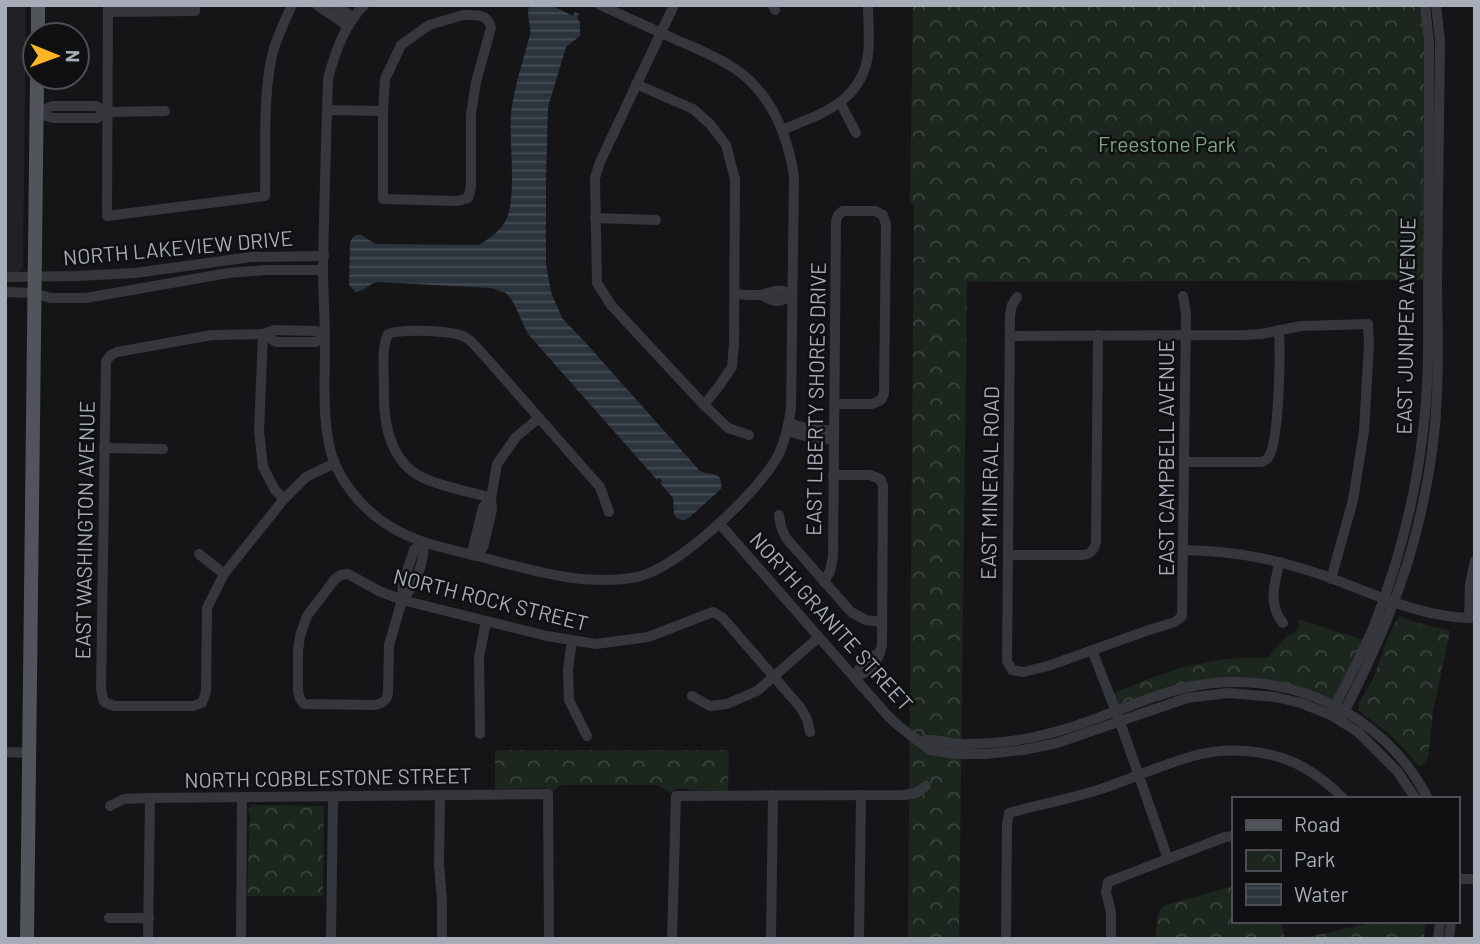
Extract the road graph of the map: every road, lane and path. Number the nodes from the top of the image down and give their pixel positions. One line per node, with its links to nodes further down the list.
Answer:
1 (292, 5): 18 (street)
2 (317, 5): 12 (street)
3 (335, 5): 12 (street)
4 (363, 5): 12 (street)
5 (600, 5): 13 (street)
6 (674, 5): 13 (street)
7 (868, 5): 16 (street)
8 (1425, 5): 29 (street, EAST JUNIPER AVENUE)
9 (1436, 5): 29 (street, EAST JUNIPER AVENUE)
10 (195, 8): 11 (street)
11 (108, 9): 18 (street)
12 (350, 21): 17 (street)
13 (661, 33): 14 (street); 22 (street)
14 (636, 84): 24 (street); 32 (street)
15 (37, 91): 21 (main road)
16 (841, 104): 22 (street); 23 (street)
17 (327, 110): 20 (street); 26 (street)
18 (108, 111): 19 (street); 21 (street)
19 (165, 111)
20 (383, 111): 20 (street)
21 (37, 113): 28 (main road)
22 (782, 130): 33 (street)
23 (856, 133)
24 (596, 218): 25 (street); 43 (street)
25 (656, 220)
26 (323, 264): 28 (street, NORTH LAKEVIEW DRIVE); 31 (street, NORTH LAKEVIEW DRIVE); 41 (street)
27 (5, 277): 28 (street, NORTH LAKEVIEW DRIVE)
28 (35, 277): 31 (main road)
29 (1432, 279): 69 (street, EAST JUNIPER AVENUE)
30 (5, 292): 31 (street, NORTH LAKEVIEW DRIVE)
31 (36, 293): 86 (main road)
32 (735, 294): 33 (street); 43 (street)
33 (792, 295): 45 (street)
34 (1183, 296): 39 (street, EAST CAMPBELL AVENUE)
35 (1017, 297): 40 (street, EAST MINERAL ROAD)
36 (1279, 330): 39 (street); 50 (street); 66 (street)
37 (263, 334): 41 (street); 48 (street, EAST WASHINGTON AVENUE); 54 (street)
38 (1098, 335): 39 (street); 40 (street); 61 (street)
39 (1185, 335): 50 (street, EAST CAMPBELL AVENUE)
40 (1010, 336): 61 (street, EAST MINERAL ROAD)
41 (325, 337): 51 (street)
42 (834, 404): 42 (street, EAST LIBERTY SHORES DRIVE); 47 (street, EAST LIBERTY SHORES DRIVE)
43 (704, 405): 46 (street)
44 (539, 418): 53 (street); 53 (street); 55 (street)
45 (788, 427): 47 (street); 57 (street)
46 (749, 435)
47 (834, 435): 52 (street, EAST LIBERTY SHORES DRIVE)
48 (104, 448): 49 (street); 65 (street, EAST WASHINGTON AVENUE)
49 (163, 449)
50 (1185, 462): 59 (street, EAST CAMPBELL AVENUE)
51 (335, 463): 54 (street); 58 (street)
52 (834, 475): 67 (street, EAST LIBERTY SHORES DRIVE); 72 (street)
53 (491, 498): 62 (street)
54 (284, 499): 65 (street)
55 (609, 512)
56 (779, 515): 67 (street)
57 (719, 523): 62 (street); 74 (street, NORTH GRANITE STREET)
58 (423, 542): 62 (street); 68 (street)
59 (1184, 550): 64 (street); 76 (street, EAST CAMPBELL AVENUE)
60 (199, 554): 65 (street)
61 (1008, 555): 76 (street, EAST MINERAL ROAD)
62 (477, 556)
63 (1475, 561): 70 (street)
64 (1280, 562): 66 (street); 73 (street)
65 (224, 574)
66 (1331, 579): 69 (street)
67 (824, 582): 72 (street)
68 (402, 600): 68 (street, NORTH ROCK STREET); 71 (street, NORTH ROCK STREET)
69 (1389, 601): 70 (street); 80 (street, EAST JUNIPER AVENUE)
70 (1472, 618)
71 (486, 622): 75 (street, NORTH ROCK STREET); 83 (street)
72 (883, 622): 78 (street)
73 (1283, 623)
74 (819, 637): 77 (street); 78 (street, NORTH GRANITE STREET)
75 (572, 641): 77 (street, NORTH ROCK STREET); 84 (street)
76 (1092, 650): 81 (street)
77 (774, 676): 79 (street); 82 (street)
78 (855, 677): 81 (street, NORTH GRANITE STREET)
79 (692, 695)
80 (1338, 713): 81 (street, NORTH GRANITE STREET); 96 (street); 97 (street)
81 (1117, 716): 87 (street)
82 (810, 732)
83 (480, 734)
84 (587, 736)
85 (5, 752): 86 (street)
86 (29, 753): 103 (main road)
87 (1138, 776): 95 (street); 100 (street); 112 (street)
88 (926, 786): 91 (street)
89 (440, 795): 92 (street, NORTH COBBLESTONE STREET); 107 (street); 108 (street, NORTH COBBLESTONE STREET)
90 (773, 795): 91 (street); 109 (street); 110 (street)
91 (861, 795): 111 (street)
92 (333, 796): 94 (street, NORTH COBBLESTONE STREET); 106 (street)
93 (150, 797): 94 (street, NORTH COBBLESTONE STREET); 98 (street, NORTH COBBLESTONE STREET); 102 (street)
94 (242, 797): 105 (street)
95 (1343, 797)
96 (1415, 797)
97 (1427, 797)
98 (110, 806)
99 (1232, 836): 100 (street)
100 (1168, 859): 113 (street)
101 (109, 918): 102 (street)
102 (149, 918): 104 (street)
103 (27, 939)
104 (148, 939)
105 (241, 939)
106 (331, 939)
107 (442, 939)
108 (549, 939)
109 (673, 939)
110 (771, 939)
111 (859, 939)
112 (1006, 939)
113 (1111, 939)

